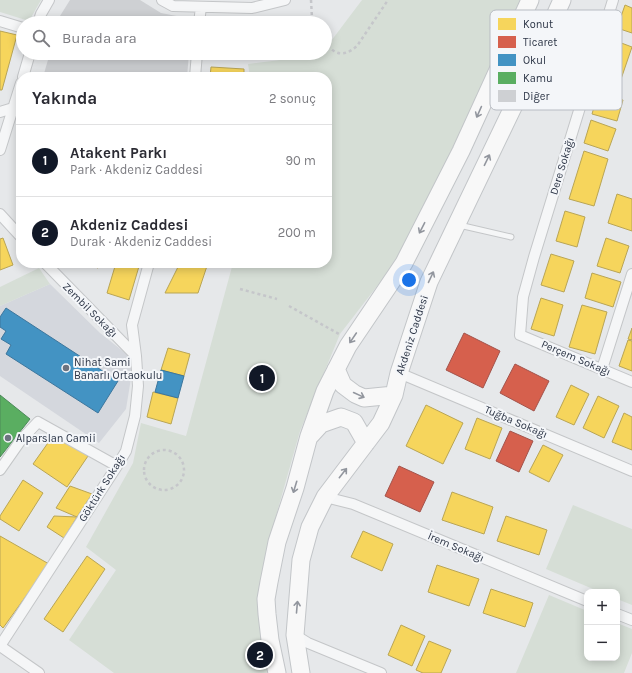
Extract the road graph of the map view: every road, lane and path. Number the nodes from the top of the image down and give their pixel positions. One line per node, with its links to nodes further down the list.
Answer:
1 (49, 0): 14 (street)
2 (162, 0): 9 (street)
3 (285, 0): 10 (street)
4 (311, 0): 16 (path)
5 (388, 0): 19 (path)
6 (530, 0): 11 (main road, one-way to 11)
7 (562, 0): 12 (main road, Akdeniz Caddesi, one-way to 7)
8 (613, 0): 13 (street, Dere Sokağı)
9 (175, 3): 10 (street)
10 (201, 7): 15 (street)
11 (525, 10)
12 (558, 10)
13 (610, 10)
14 (40, 16)
15 (200, 16)
16 (312, 16)
17 (0, 21): 18 (street)
18 (16, 26)
19 (332, 51)
20 (28, 60): 22 (street)
21 (196, 60): 23 (street)
22 (24, 72)
23 (195, 72)
24 (490, 88): 42 (main road, one-way to 42)
25 (16, 99): 26 (street)
26 (13, 108): 29 (street); 30 (street)
27 (512, 110): 32 (main road, Akdeniz Caddesi, one-way to 27)
28 (579, 110): 41 (street, Dere Sokağı)
29 (0, 112)
30 (0, 150)
31 (0, 214): 33 (street)
32 (456, 225): 34 (lane); 46 (main road, Akdeniz Caddesi, one-way to 32)
33 (16, 232)
34 (511, 237)
35 (49, 268): 43 (street, Zembil Sokağı)
36 (148, 268): 43 (street, Göktürk Sokağı)
37 (632, 274): 45 (street)
38 (240, 289): 39 (path)
39 (277, 299)
40 (289, 306): 42 (path)
41 (520, 335): 45 (street, Perçem Sokağı)
42 (351, 341): 44 (main road)
43 (136, 356): 51 (street, Göktürk Sokağı)
44 (336, 369): 48 (main road, one-way to 48); 49 (main road)
45 (602, 369): 47 (street, Perçem Sokağı)
46 (399, 373): 48 (main road, Akdeniz Caddesi); 54 (street, Tuğba Sokağı)
47 (632, 382)
48 (394, 395): 50 (main road, Akdeniz Caddesi)
49 (309, 436): 50 (main road); 62 (main road, one-way to 62)
50 (366, 443): 55 (main road, Akdeniz Caddesi, one-way to 50)
51 (117, 466): 53 (street); 60 (street, Göktürk Sokağı)
52 (184, 468): 52 (path)
53 (0, 470)
54 (632, 471)
55 (325, 497): 56 (street, İrem Sokağı); 59 (main road, Akdeniz Caddesi, one-way to 55)
56 (584, 601)
57 (620, 615): 58 (street)
58 (632, 620)
59 (295, 635): 63 (main road, Akdeniz Caddesi); 64 (street)
60 (0, 646): 61 (street)
61 (39, 673)
62 (277, 673)
63 (301, 673)
64 (381, 673)

